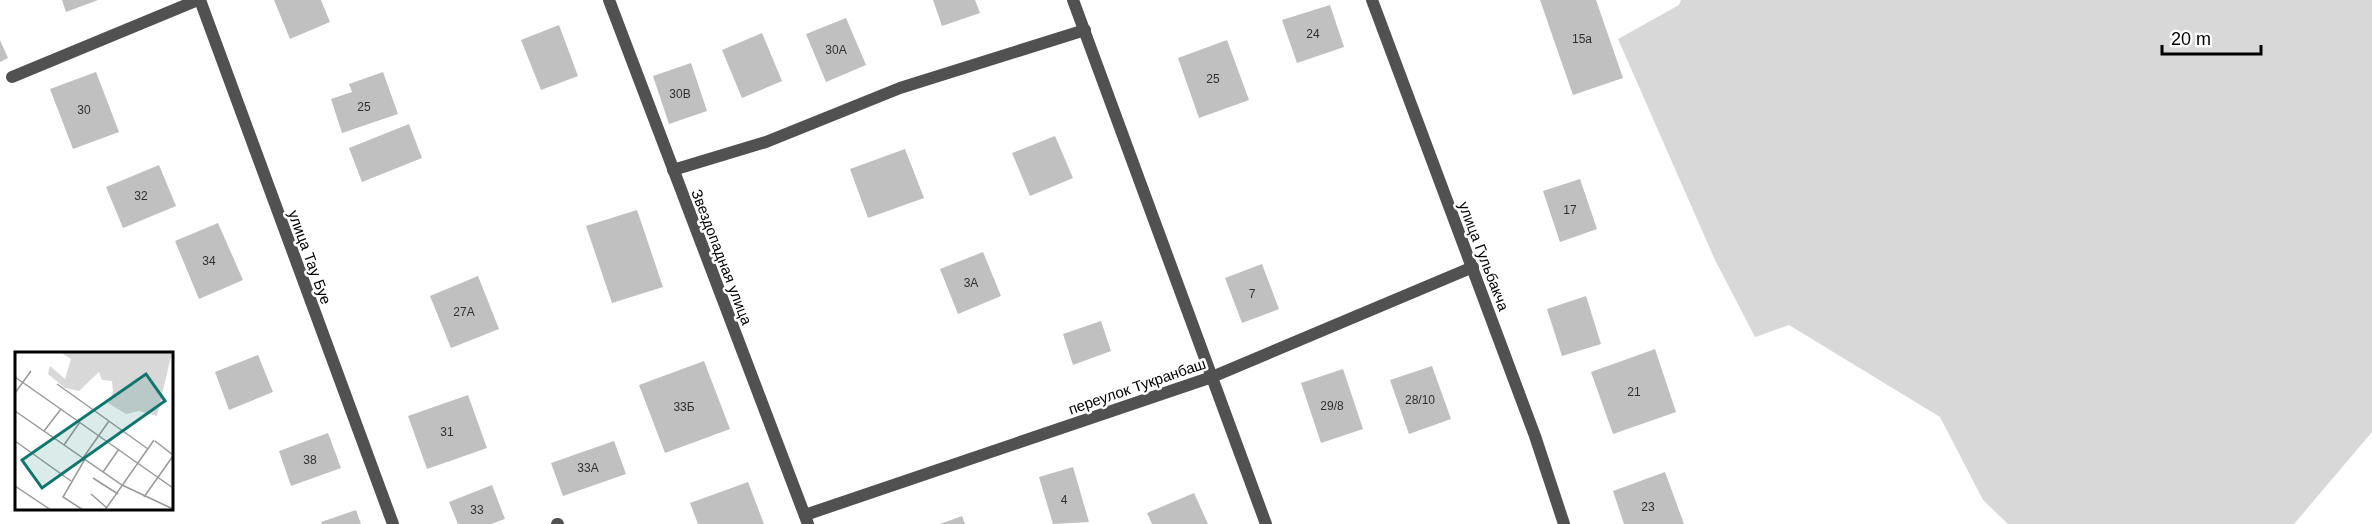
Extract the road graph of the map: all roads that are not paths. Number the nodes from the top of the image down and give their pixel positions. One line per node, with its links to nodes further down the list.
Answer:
1 (199, 0): 6 (street); 11 (street, улица Тау Буе)
2 (609, 0): 7 (street, Звездопадная улица)
3 (1074, 0): 5 (street)
4 (1372, 0): 8 (street, улица Гульбакча)
5 (1085, 30): 7 (street); 9 (street)
6 (12, 77)
7 (674, 170): 10 (street, Звездопадная улица)
8 (1473, 267): 9 (street, переулок Тукранбаш); 13 (street, улица Гульбакча)
9 (1212, 377): 10 (street, переулок Тукранбаш); 12 (street)
10 (806, 519)
11 (393, 524)
12 (1266, 524)
13 (1564, 524)

